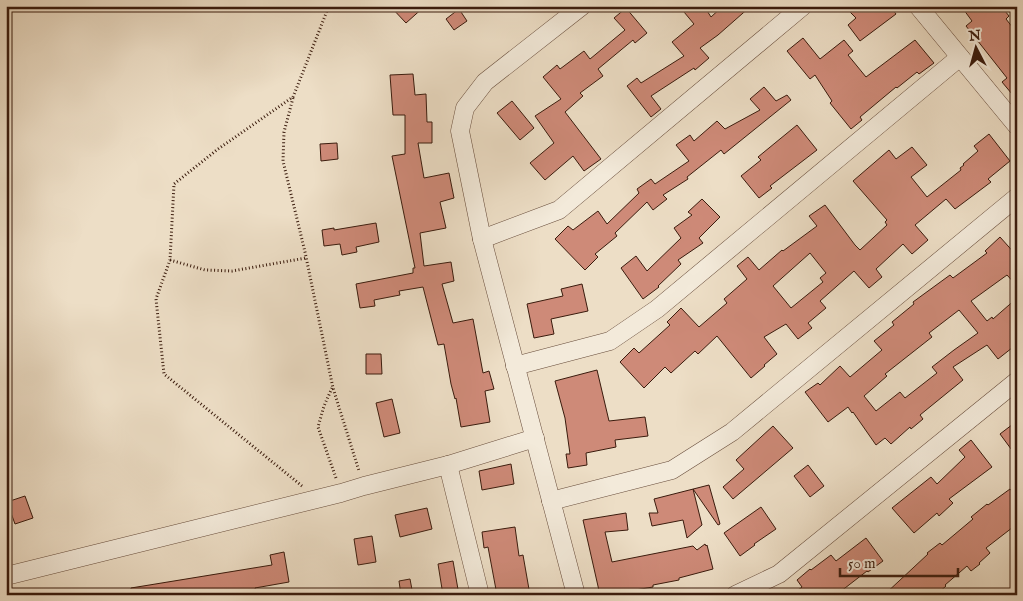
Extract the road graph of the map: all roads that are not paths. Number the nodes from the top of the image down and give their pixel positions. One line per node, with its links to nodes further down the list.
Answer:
1 (582, 6): 7 (street)
2 (803, 6): 7 (street)
3 (918, 6): 4 (street)
4 (960, 57): 5 (street); 8 (street)
5 (1017, 126)
6 (1017, 197): 12 (street)
7 (482, 239): 8 (street)
8 (515, 366): 10 (street)
9 (1017, 381): 16 (street)
10 (535, 438): 11 (street); 12 (street)
11 (448, 465): 13 (street); 14 (street)
12 (551, 501): 15 (street)
13 (6, 576)
14 (480, 595)
15 (576, 595)
16 (735, 595)

